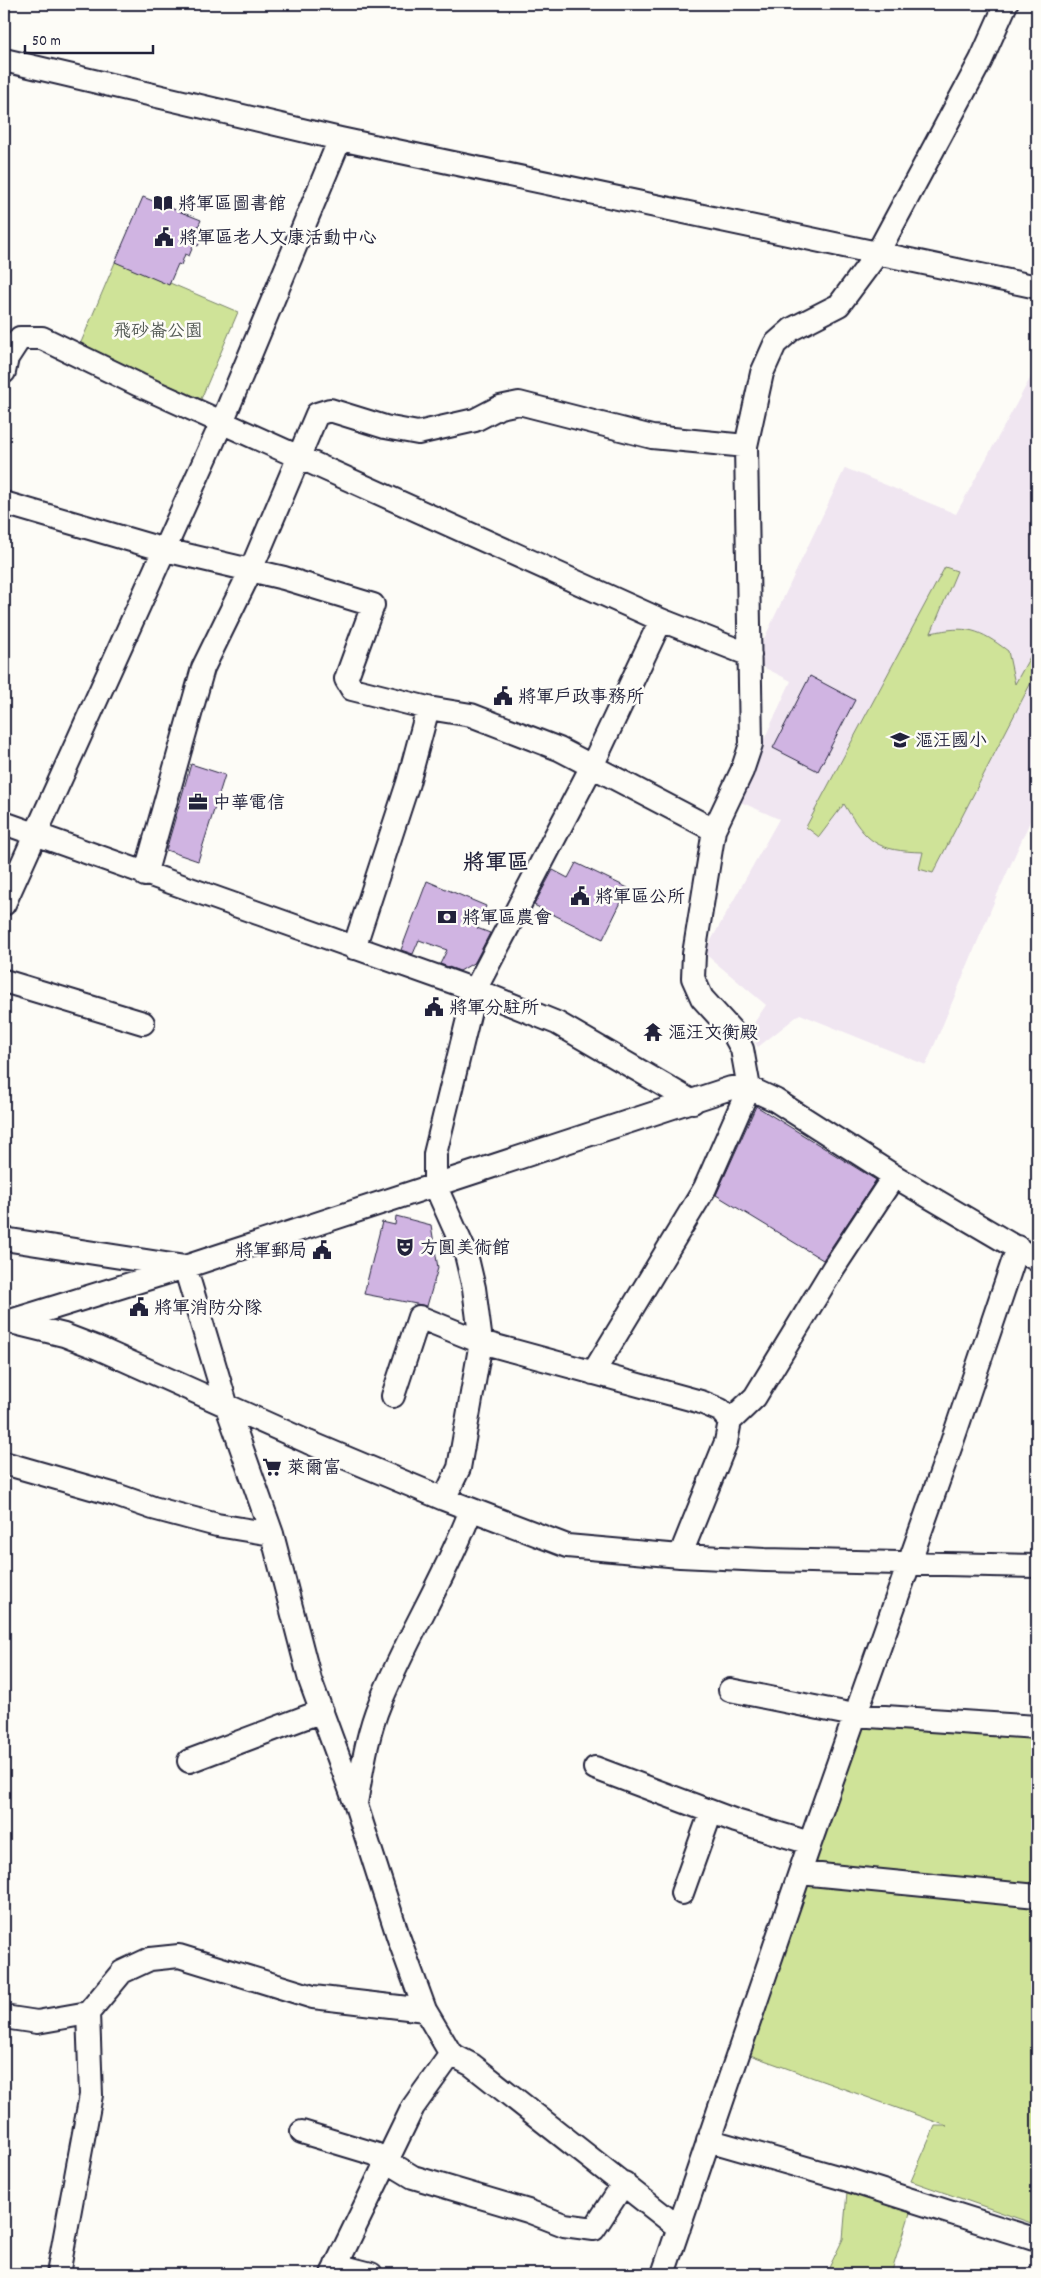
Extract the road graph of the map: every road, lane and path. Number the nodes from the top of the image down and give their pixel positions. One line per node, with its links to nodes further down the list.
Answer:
1 (1006, 4): 4 (street)
2 (4, 60): 3 (street)
3 (340, 139): 4 (street); 7 (street)
4 (877, 254): 5 (street); 8 (street)
5 (1037, 287)
6 (5, 362): 7 (street)
7 (222, 422): 9 (street); 11 (street)
8 (746, 446): 9 (street); 14 (street)
9 (298, 456): 12 (street); 13 (street)
10 (4, 503): 11 (street)
11 (165, 550): 12 (street); 19 (street)
12 (250, 572): 15 (street); 20 (street)
13 (661, 620): 14 (street); 16 (street)
14 (750, 655): 18 (street)
15 (428, 708): 16 (street); 22 (street)
16 (592, 766): 18 (street); 24 (street)
17 (4, 823): 19 (street)
18 (714, 830): 26 (street)
19 (36, 835): 20 (street); 21 (street)
20 (145, 874): 22 (street)
21 (4, 904)
22 (354, 948): 24 (street)
23 (4, 981): 25 (street)
24 (475, 990): 27 (street); 29 (street)
25 (143, 1023)
26 (749, 1088): 27 (street); 28 (street); 36 (street)
27 (693, 1102): 29 (street)
28 (894, 1176): 31 (street); 39 (street)
29 (435, 1185): 33 (street); 35 (street)
30 (4, 1239): 33 (street)
31 (1018, 1247): 32 (street); 45 (street)
32 (1037, 1260)
33 (185, 1267): 34 (street); 38 (street)
34 (7, 1322): 38 (street)
35 (481, 1342): 36 (street); 37 (street); 41 (street)
36 (593, 1373): 39 (street)
37 (393, 1396)
38 (228, 1407): 41 (street); 43 (street)
39 (730, 1421): 44 (street)
40 (4, 1463): 43 (street)
41 (444, 1499): 42 (street)
42 (470, 1510): 44 (street); 53 (street)
43 (272, 1534): 48 (street)
44 (680, 1556): 45 (street)
45 (909, 1562): 46 (street); 49 (street)
46 (1037, 1566)
47 (730, 1690): 49 (street)
48 (322, 1711): 51 (street); 53 (street)
49 (854, 1715): 50 (street); 55 (street)
50 (1037, 1728)
51 (189, 1761)
52 (595, 1768): 54 (street)
53 (356, 1805): 59 (street)
54 (711, 1812): 55 (street); 57 (street)
55 (810, 1843): 56 (street)
56 (800, 1873): 58 (street); 64 (street)
57 (682, 1893)
58 (1037, 1896)
59 (425, 2010): 60 (street); 62 (street)
60 (88, 2013): 61 (street); 70 (street)
61 (4, 2017)
62 (450, 2054): 65 (street); 66 (street)
63 (302, 2132): 65 (street)
64 (708, 2140): 67 (street); 68 (street)
65 (386, 2161): 66 (street); 69 (street)
66 (624, 2183): 67 (street)
67 (679, 2228): 72 (street)
68 (1037, 2240)
69 (334, 2269): 71 (street)
70 (58, 2274)
71 (371, 2274)
72 (663, 2274)

